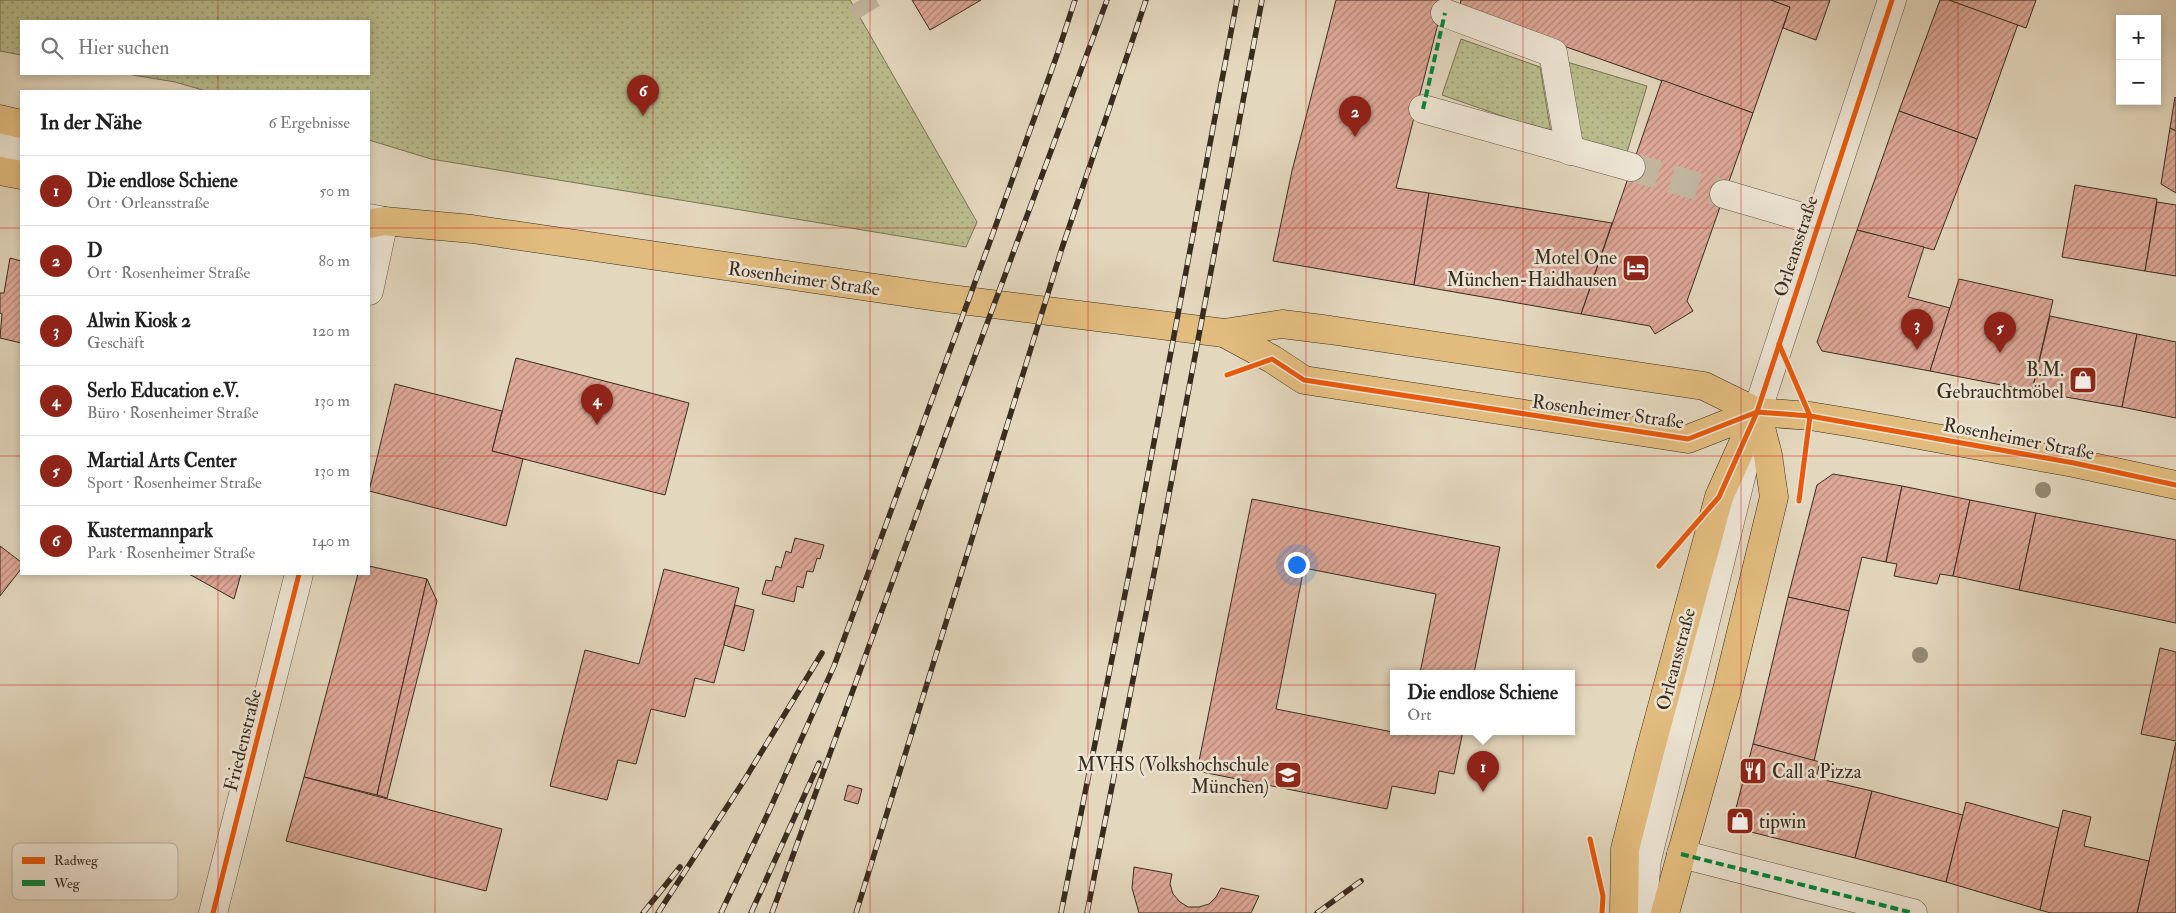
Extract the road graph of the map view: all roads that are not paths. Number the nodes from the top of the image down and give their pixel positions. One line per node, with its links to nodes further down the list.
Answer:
1 (1892, 0): 14 (street, Orleansstraße)
2 (1445, 13): 8 (street)
3 (1423, 108): 8 (street)
4 (0, 119): 5 (main road)
5 (20, 124)
6 (0, 147): 7 (street)
7 (20, 151)
8 (1570, 151): 9 (street)
9 (1631, 167)
10 (0, 171): 11 (main road)
11 (20, 175)
12 (1724, 194): 14 (street)
13 (373, 219): 15 (street); 16 (main road, Rosenheimer Straße)
14 (1819, 222): 17 (street, Orleansstraße)
15 (370, 273)
16 (1224, 333): 17 (main road, Rosenheimer Straße); 17 (main road, Rosenheimer Straße)
17 (1757, 412): 18 (main road, Rosenheimer Straße); 20 (main road); 22 (main road, Orleansstraße); 23 (street)
18 (2176, 486)
19 (298, 575): 21 (street, Friedenstraße)
20 (1681, 854): 24 (main road); 25 (street)
21 (213, 913)
22 (1624, 913)
23 (1642, 913)
24 (1665, 913)
25 (1913, 913)

